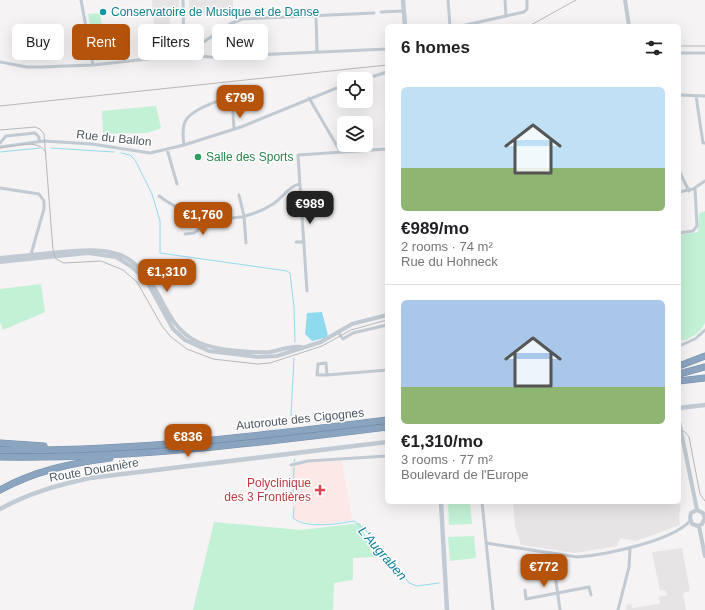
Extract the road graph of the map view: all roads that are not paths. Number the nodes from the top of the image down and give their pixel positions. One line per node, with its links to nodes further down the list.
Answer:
1 (81, 0): 26 (street)
2 (183, 0): 13 (street)
3 (403, 0): 8 (main road)
4 (448, 0): 15 (street)
5 (506, 0): 12 (street)
6 (527, 0): 12 (street)
7 (625, 0): 17 (street)
8 (404, 11): 9 (street); 14 (main road)
9 (381, 12)
10 (374, 13): 11 (street)
11 (316, 15): 18 (street); 20 (street)
12 (506, 16): 16 (street)
13 (183, 24)
14 (405, 24)
15 (450, 24)
16 (471, 24)
17 (629, 24)
18 (204, 43)
19 (385, 49): 20 (street)
20 (317, 52): 23 (street)
21 (681, 53): 22 (street)
22 (705, 53)
23 (204, 56)
24 (138, 60): 26 (street)
25 (0, 62): 26 (street)
26 (92, 65)
27 (385, 73): 28 (street)
28 (373, 76)
29 (337, 88): 33 (street, Rue du Ballon)
30 (681, 95): 31 (street)
31 (696, 96): 32 (street); 35 (street)
32 (705, 96)
33 (309, 98): 34 (street, Rue du Ballon); 40 (street)
34 (234, 129): 39 (street, Rue du Ballon); 39 (street)
35 (703, 138): 38 (street)
36 (39, 141): 37 (street); 41 (street); 43 (street, Rue du Ballon)
37 (0, 143)
38 (705, 143)
39 (184, 146): 43 (street, Rue du Ballon)
40 (337, 146)
41 (0, 147)
42 (385, 149): 44 (street)
43 (167, 150): 48 (street)
44 (373, 150)
45 (337, 151): 49 (street)
46 (681, 175): 52 (street)
47 (705, 181): 51 (street)
48 (177, 184)
49 (299, 184): 56 (street); 61 (street)
50 (0, 188): 63 (street)
51 (695, 188): 52 (street); 58 (street)
52 (689, 191): 53 (street)
53 (681, 192)
54 (239, 195): 56 (street)
55 (159, 196): 57 (street)
56 (244, 216): 57 (street); 62 (street)
57 (203, 217): 59 (street)
58 (681, 233)
59 (185, 234)
60 (296, 242): 61 (street)
61 (303, 242): 66 (street)
62 (246, 243)
63 (31, 254): 64 (street); 72 (street)
64 (0, 258)
65 (0, 262): 72 (street)
66 (307, 291)
67 (385, 316): 70 (street)
68 (385, 325): 70 (street)
69 (705, 330): 71 (street)
70 (338, 332): 72 (street)
71 (681, 345)
72 (302, 347)
73 (705, 356): 75 (highway)
74 (705, 359): 76 (highway)
75 (681, 365)
76 (681, 365)
77 (705, 367): 79 (highway)
78 (385, 370): 80 (street)
79 (681, 373)
80 (327, 375): 80 (street)
81 (705, 378): 82 (highway)
82 (681, 381)
83 (705, 405): 84 (main road)
84 (681, 408)
85 (385, 420): 90 (highway, Autoroute des Cigognes)
86 (385, 427): 92 (highway, Autoroute des Cigognes)
87 (681, 431): 100 (street)
88 (385, 442): 99 (main road, Route Douanière)
89 (0, 443): 90 (highway)
90 (86, 449): 91 (highway, Autoroute des Cigognes)
91 (0, 450)
92 (129, 453): 94 (highway, Autoroute des Cigognes); 96 (highway)
93 (385, 456): 95 (street)
94 (0, 457)
95 (291, 465)
96 (0, 490)
97 (441, 504): 111 (main road)
98 (482, 504): 104 (street)
99 (0, 509)
100 (697, 510): 101 (street); 102 (street)
101 (705, 516): 103 (street)
102 (691, 522): 103 (street); 105 (street)
103 (699, 526): 107 (street)
104 (486, 543): 106 (street); 112 (street)
105 (630, 549): 106 (street); 114 (street)
106 (552, 553): 109 (street)
107 (705, 556)
108 (525, 590): 109 (street)
109 (557, 593): 110 (street); 113 (street)
110 (591, 595)
111 (447, 610)
112 (493, 610)
113 (560, 610)
114 (618, 610)

